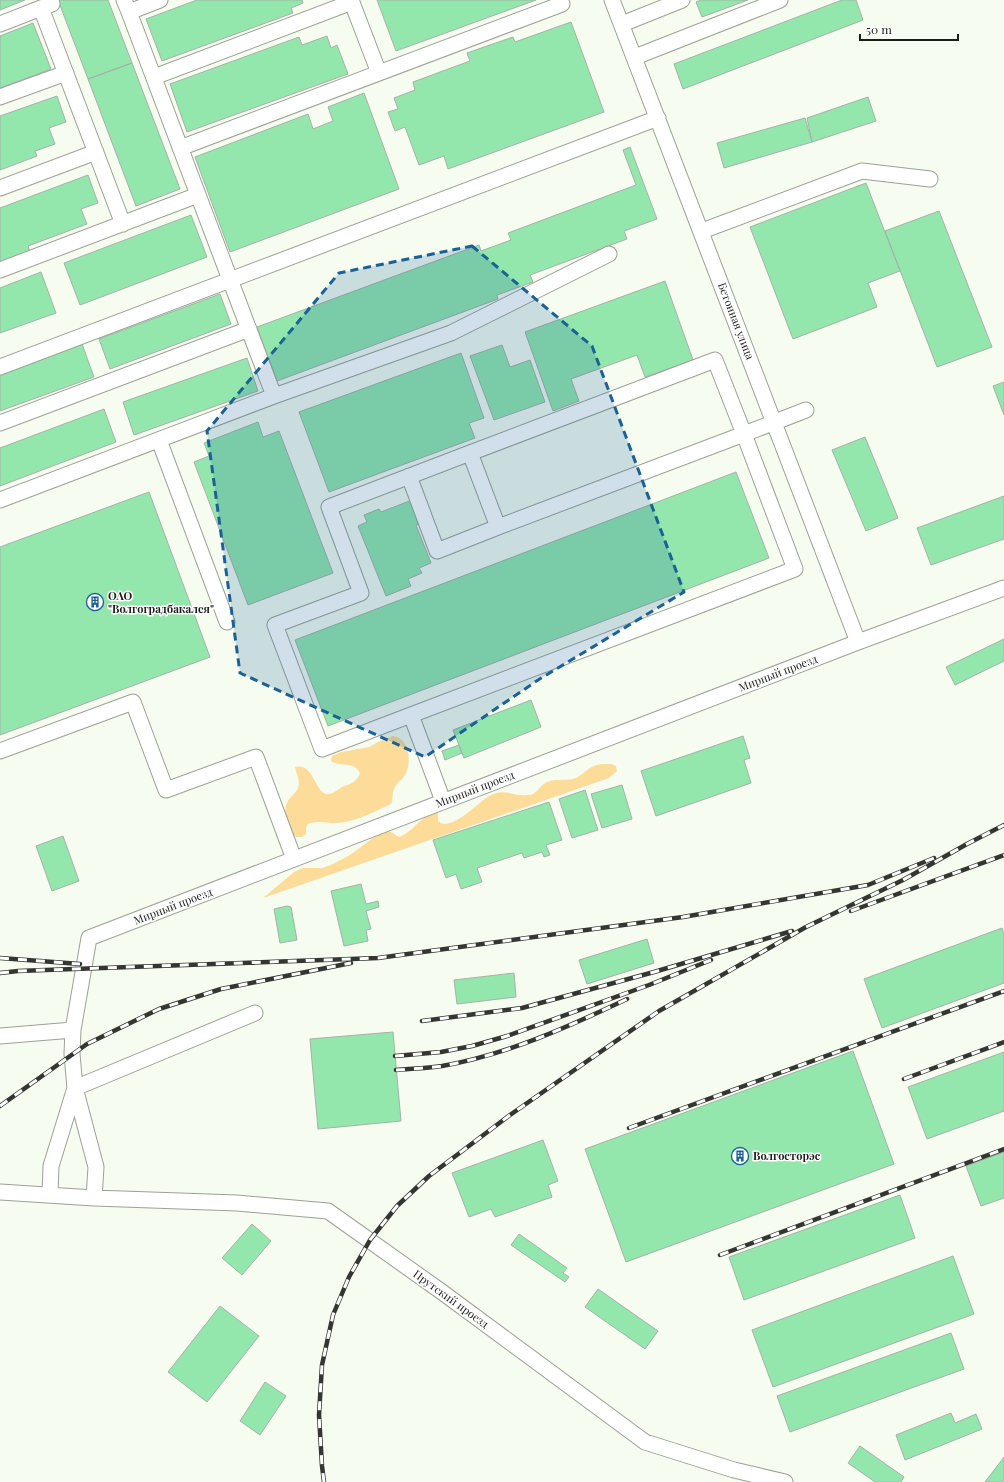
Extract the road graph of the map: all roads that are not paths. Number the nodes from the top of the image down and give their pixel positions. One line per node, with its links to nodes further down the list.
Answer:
1 (160, 0): 8 (street)
2 (560, 0): 13 (street)
3 (612, 0): 10 (street, Бетонная улица)
4 (682, 0): 10 (street)
5 (780, 0): 11 (street)
6 (351, 1): 13 (street); 14 (street)
7 (46, 4): 9 (street); 12 (street)
8 (127, 6): 14 (street)
9 (0, 24)
10 (622, 24): 11 (street, Бетонная улица)
11 (635, 57): 16 (street, Бетонная улица)
12 (66, 73): 15 (street); 18 (street)
13 (379, 73): 17 (street)
14 (154, 77): 17 (street)
15 (0, 98)
16 (658, 118): 23 (street, Бетонная улица); 26 (street)
17 (180, 148): 21 (street)
18 (96, 152): 20 (street); 22 (street)
19 (930, 179): 23 (street)
20 (0, 188)
21 (198, 195): 22 (street); 26 (street)
22 (123, 224): 25 (street)
23 (702, 232): 31 (street, Бетонная улица)
24 (609, 254): 29 (street)
25 (0, 270)
26 (230, 280): 27 (street); 28 (street)
27 (248, 328): 29 (street); 32 (street)
28 (0, 367)
29 (274, 396): 34 (street)
30 (806, 410): 31 (street)
31 (775, 422): 33 (street); 41 (street, Бетонная улица)
32 (0, 423)
33 (744, 434): 35 (street); 38 (street); 42 (street)
34 (159, 440): 37 (street); 40 (street)
35 (470, 453): 36 (street); 38 (street)
36 (409, 476): 38 (street); 42 (street)
37 (0, 500)
38 (498, 527)
39 (1004, 588): 41 (street, Мирный проезд)
40 (228, 622)
41 (858, 642): 44 (street, Мирный проезд)
42 (411, 715): 44 (street)
43 (0, 751): 45 (street)
44 (444, 801): 45 (street, Мирный проезд)
45 (294, 860): 47 (street, Мирный проезд)
46 (254, 1013): 49 (street)
47 (73, 1030): 48 (street); 49 (street, Мирный проезд)
48 (0, 1036)
49 (76, 1088): 51 (street); 52 (street, Мирный проезд)
50 (0, 1192): 51 (street, Прутский проезд)
51 (50, 1194): 52 (street, Прутский проезд)
52 (94, 1198): 53 (street, Прутский проезд)
53 (785, 1482)

